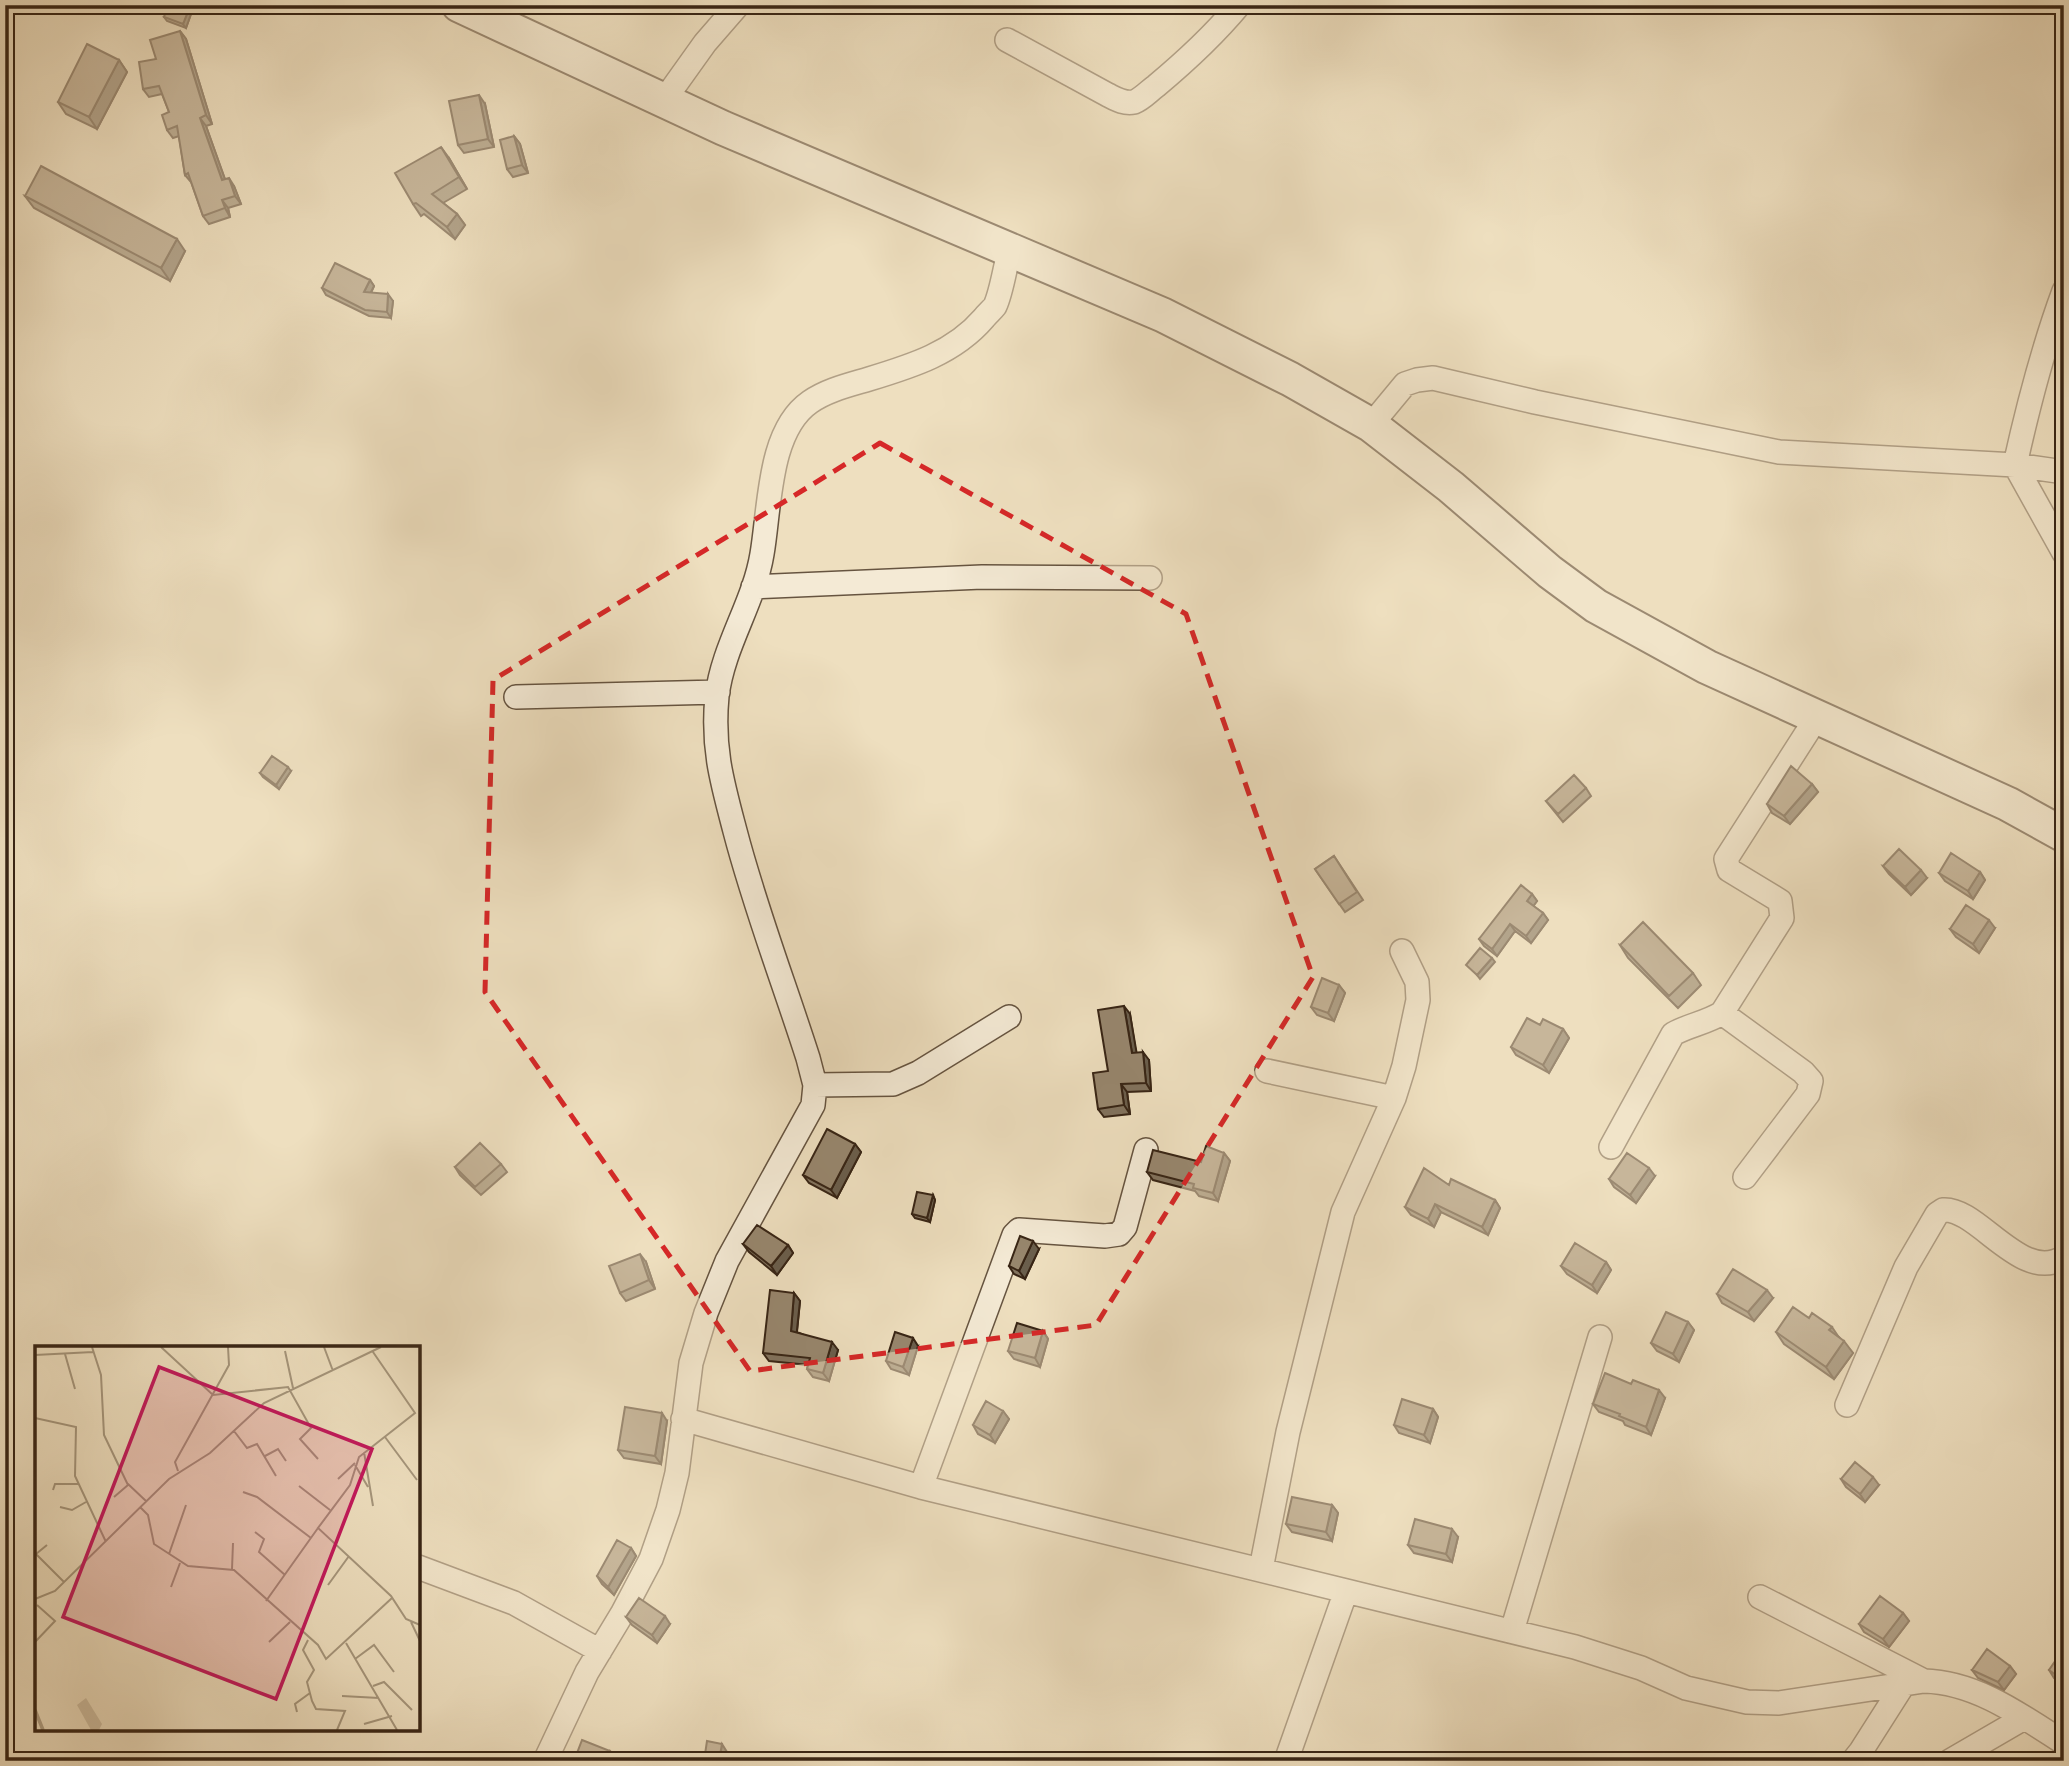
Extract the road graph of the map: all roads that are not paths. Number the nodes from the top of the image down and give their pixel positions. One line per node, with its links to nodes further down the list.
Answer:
1 (459, 5): 5 (street)
2 (738, 5): 5 (street)
3 (1239, 5): 4 (street)
4 (1007, 40)
5 (665, 99): 6 (street)
6 (1010, 250): 8 (street); 13 (street)
7 (2064, 291): 9 (street)
8 (1371, 425): 9 (street); 16 (street)
9 (2015, 465): 10 (street); 11 (street)
10 (2064, 472)
11 (2064, 554)
12 (1150, 578): 13 (street)
13 (753, 587): 14 (street)
14 (718, 692): 15 (street); 22 (street)
15 (516, 697)
16 (1817, 717): 17 (street); 19 (street)
17 (2064, 835)
18 (1402, 951): 23 (street)
19 (1722, 1013): 24 (street); 26 (street)
20 (1009, 1017): 22 (street)
21 (1267, 1071): 23 (street)
22 (815, 1085): 30 (street)
23 (1394, 1098): 33 (street)
24 (1611, 1147)
25 (1146, 1150): 31 (street)
26 (1745, 1177)
27 (2064, 1257): 29 (street)
28 (1600, 1337): 36 (street)
29 (1847, 1405)
30 (683, 1419): 31 (street); 37 (street)
31 (921, 1487): 33 (street)
32 (420, 1568): 37 (street)
33 (1261, 1569): 34 (street)
34 (1346, 1591): 36 (street); 42 (street)
35 (1760, 1597): 38 (street)
36 (1512, 1631): 38 (street)
37 (600, 1651): 41 (street)
38 (1913, 1683): 39 (street); 43 (street)
39 (2024, 1718): 40 (street); 44 (street)
40 (2064, 1744)
41 (545, 1761)
42 (1286, 1761)
43 (1853, 1761)
44 (1950, 1761)

